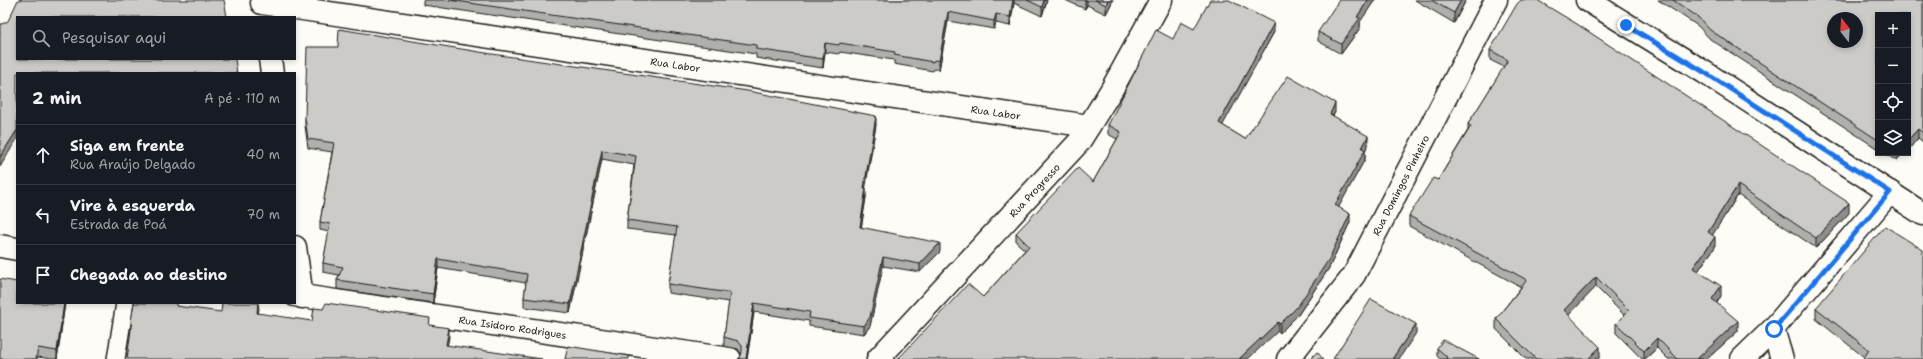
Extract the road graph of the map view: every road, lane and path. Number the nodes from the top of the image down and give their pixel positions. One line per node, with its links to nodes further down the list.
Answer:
1 (8, 0): 6 (street)
2 (1161, 0): 9 (street, Rua Progresso)
3 (1496, 0): 21 (street, Rua Domingos Pinheiro)
4 (1587, 0): 10 (street)
5 (263, 7): 9 (street, Rua Labor)
6 (0, 21)
7 (270, 60): 8 (street)
8 (272, 72)
9 (1089, 126): 20 (street, Rua Progresso)
10 (1890, 192): 11 (street); 17 (street)
11 (1923, 214)
12 (0, 246): 13 (street)
13 (16, 249)
14 (296, 263): 15 (street)
15 (298, 296): 19 (street, Rua Isidoro Rodrigues)
16 (126, 304): 18 (lane)
17 (1774, 329): 22 (street); 23 (street)
18 (116, 359)
19 (730, 359)
20 (878, 359)
21 (1288, 359)
22 (1742, 359)
23 (1782, 359)

